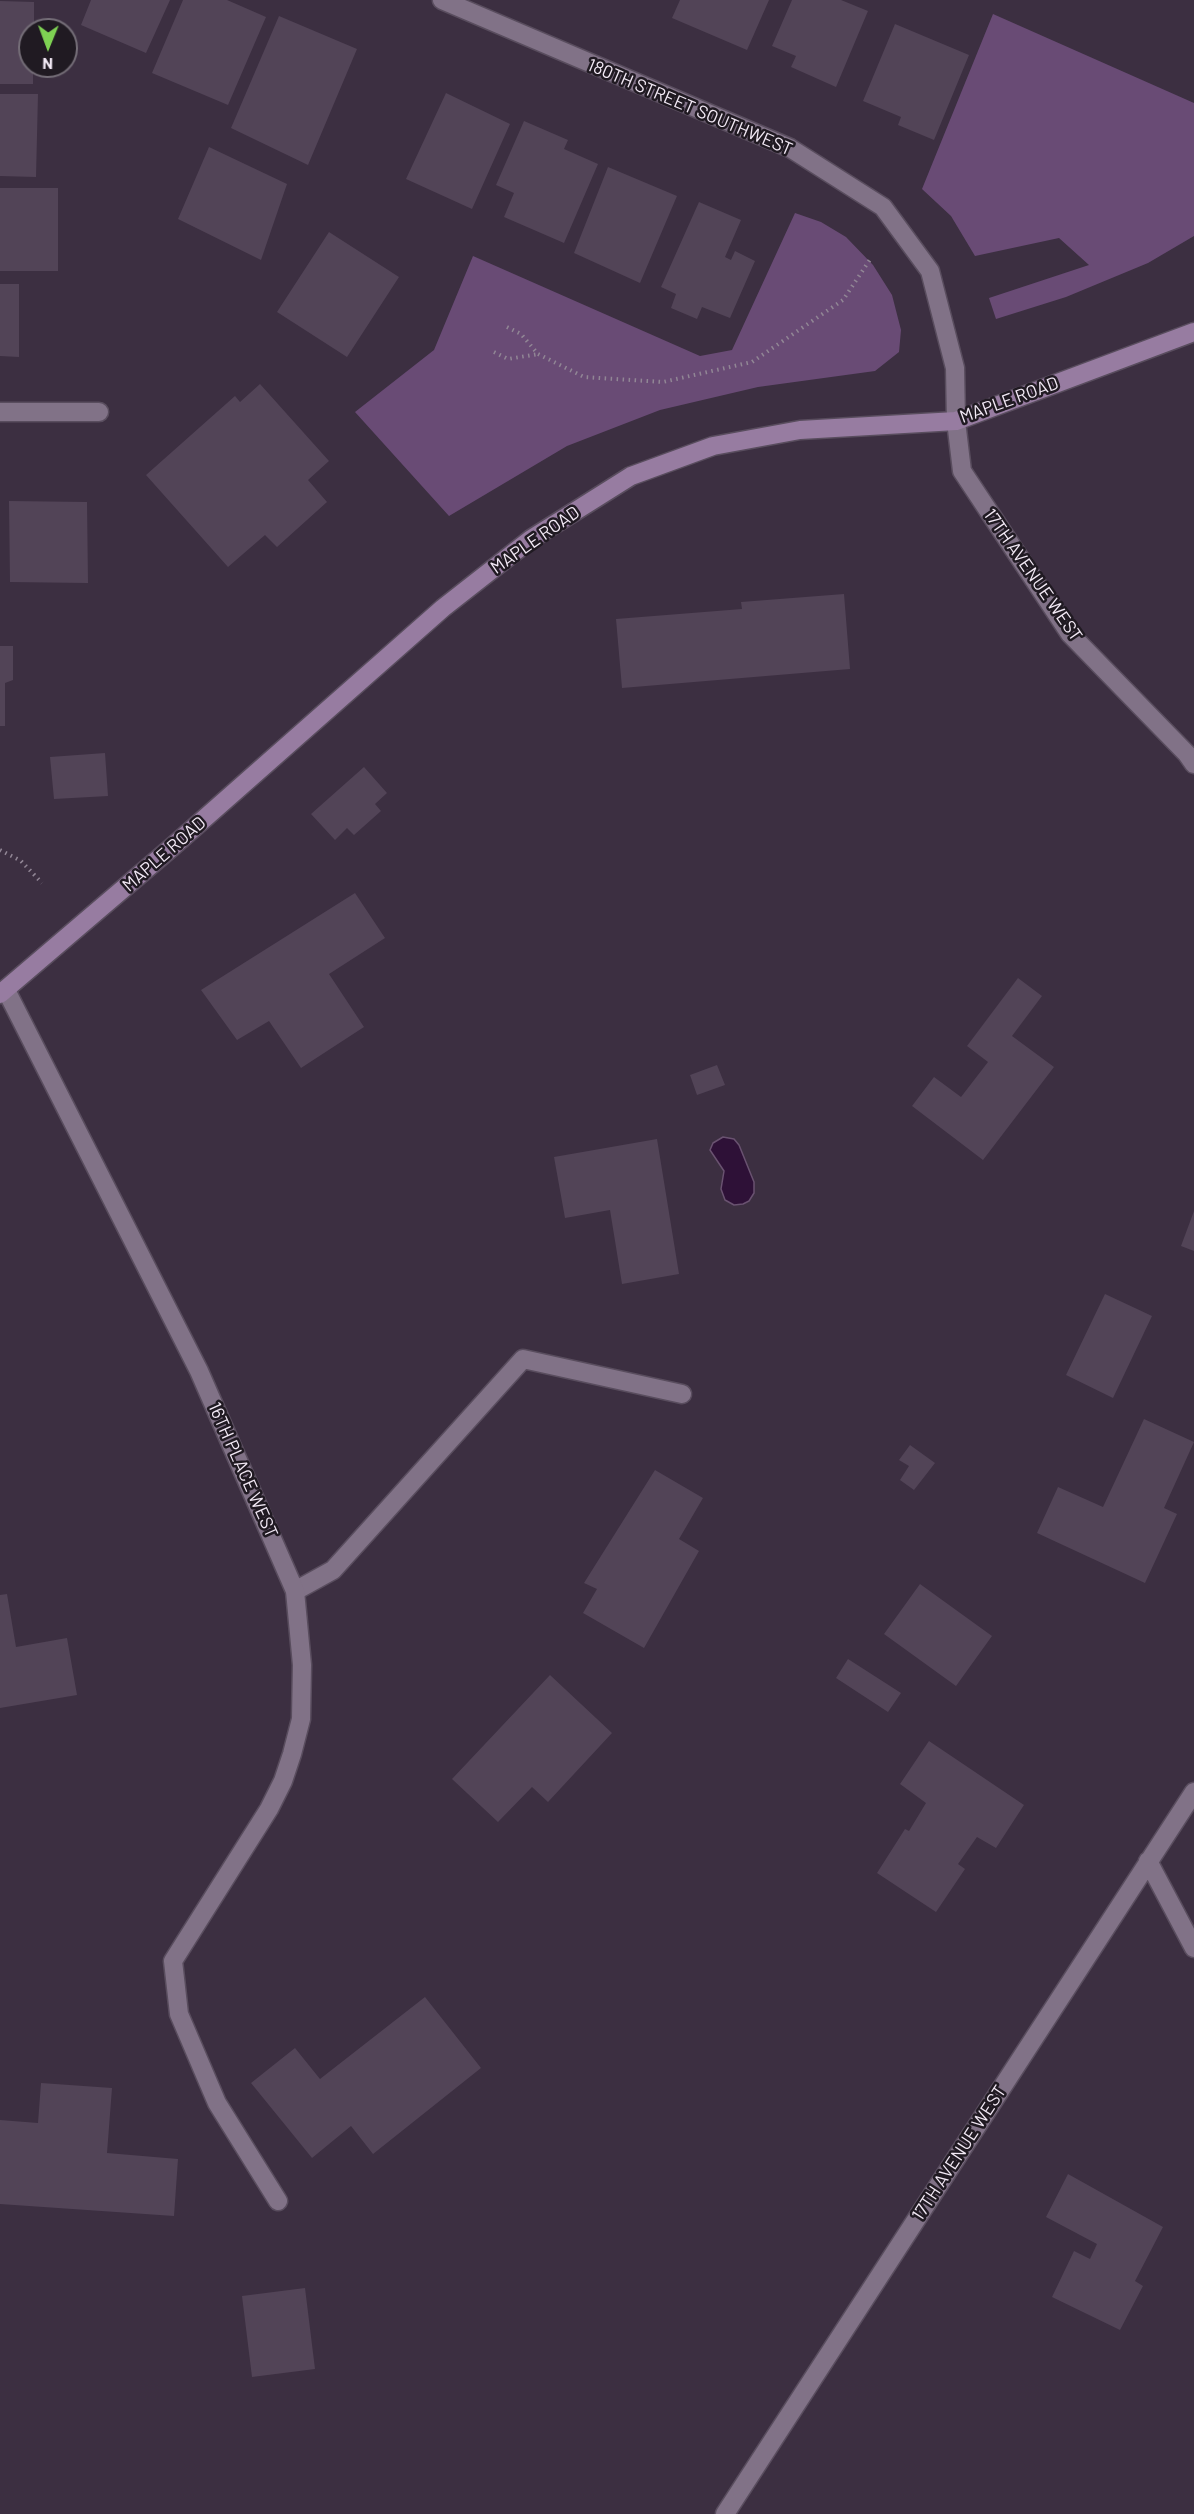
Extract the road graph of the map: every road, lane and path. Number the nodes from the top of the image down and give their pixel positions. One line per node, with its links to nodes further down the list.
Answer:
1 (442, 0): 9 (street, 180TH STREET SOUTHWEST)
2 (871, 258): 6 (path)
3 (507, 327): 6 (path)
4 (1194, 332): 9 (street, MAPLE ROAD)
5 (494, 352): 6 (path)
6 (538, 354)
7 (0, 412): 8 (street)
8 (99, 412)
9 (956, 421): 10 (street, 17TH AVENUE WEST); 13 (street, MAPLE ROAD)
10 (1194, 764)
11 (0, 850): 12 (path)
12 (42, 883)
13 (3, 992): 15 (street, 16TH PLACE WEST)
14 (682, 1394): 15 (street)
15 (295, 1591): 19 (street, 16TH PLACE WEST)
16 (1194, 1792): 17 (street, 17TH AVENUE WEST)
17 (1148, 1861): 18 (street); 20 (street, 17TH AVENUE WEST)
18 (1194, 1948)
19 (278, 2201)
20 (725, 2514)

